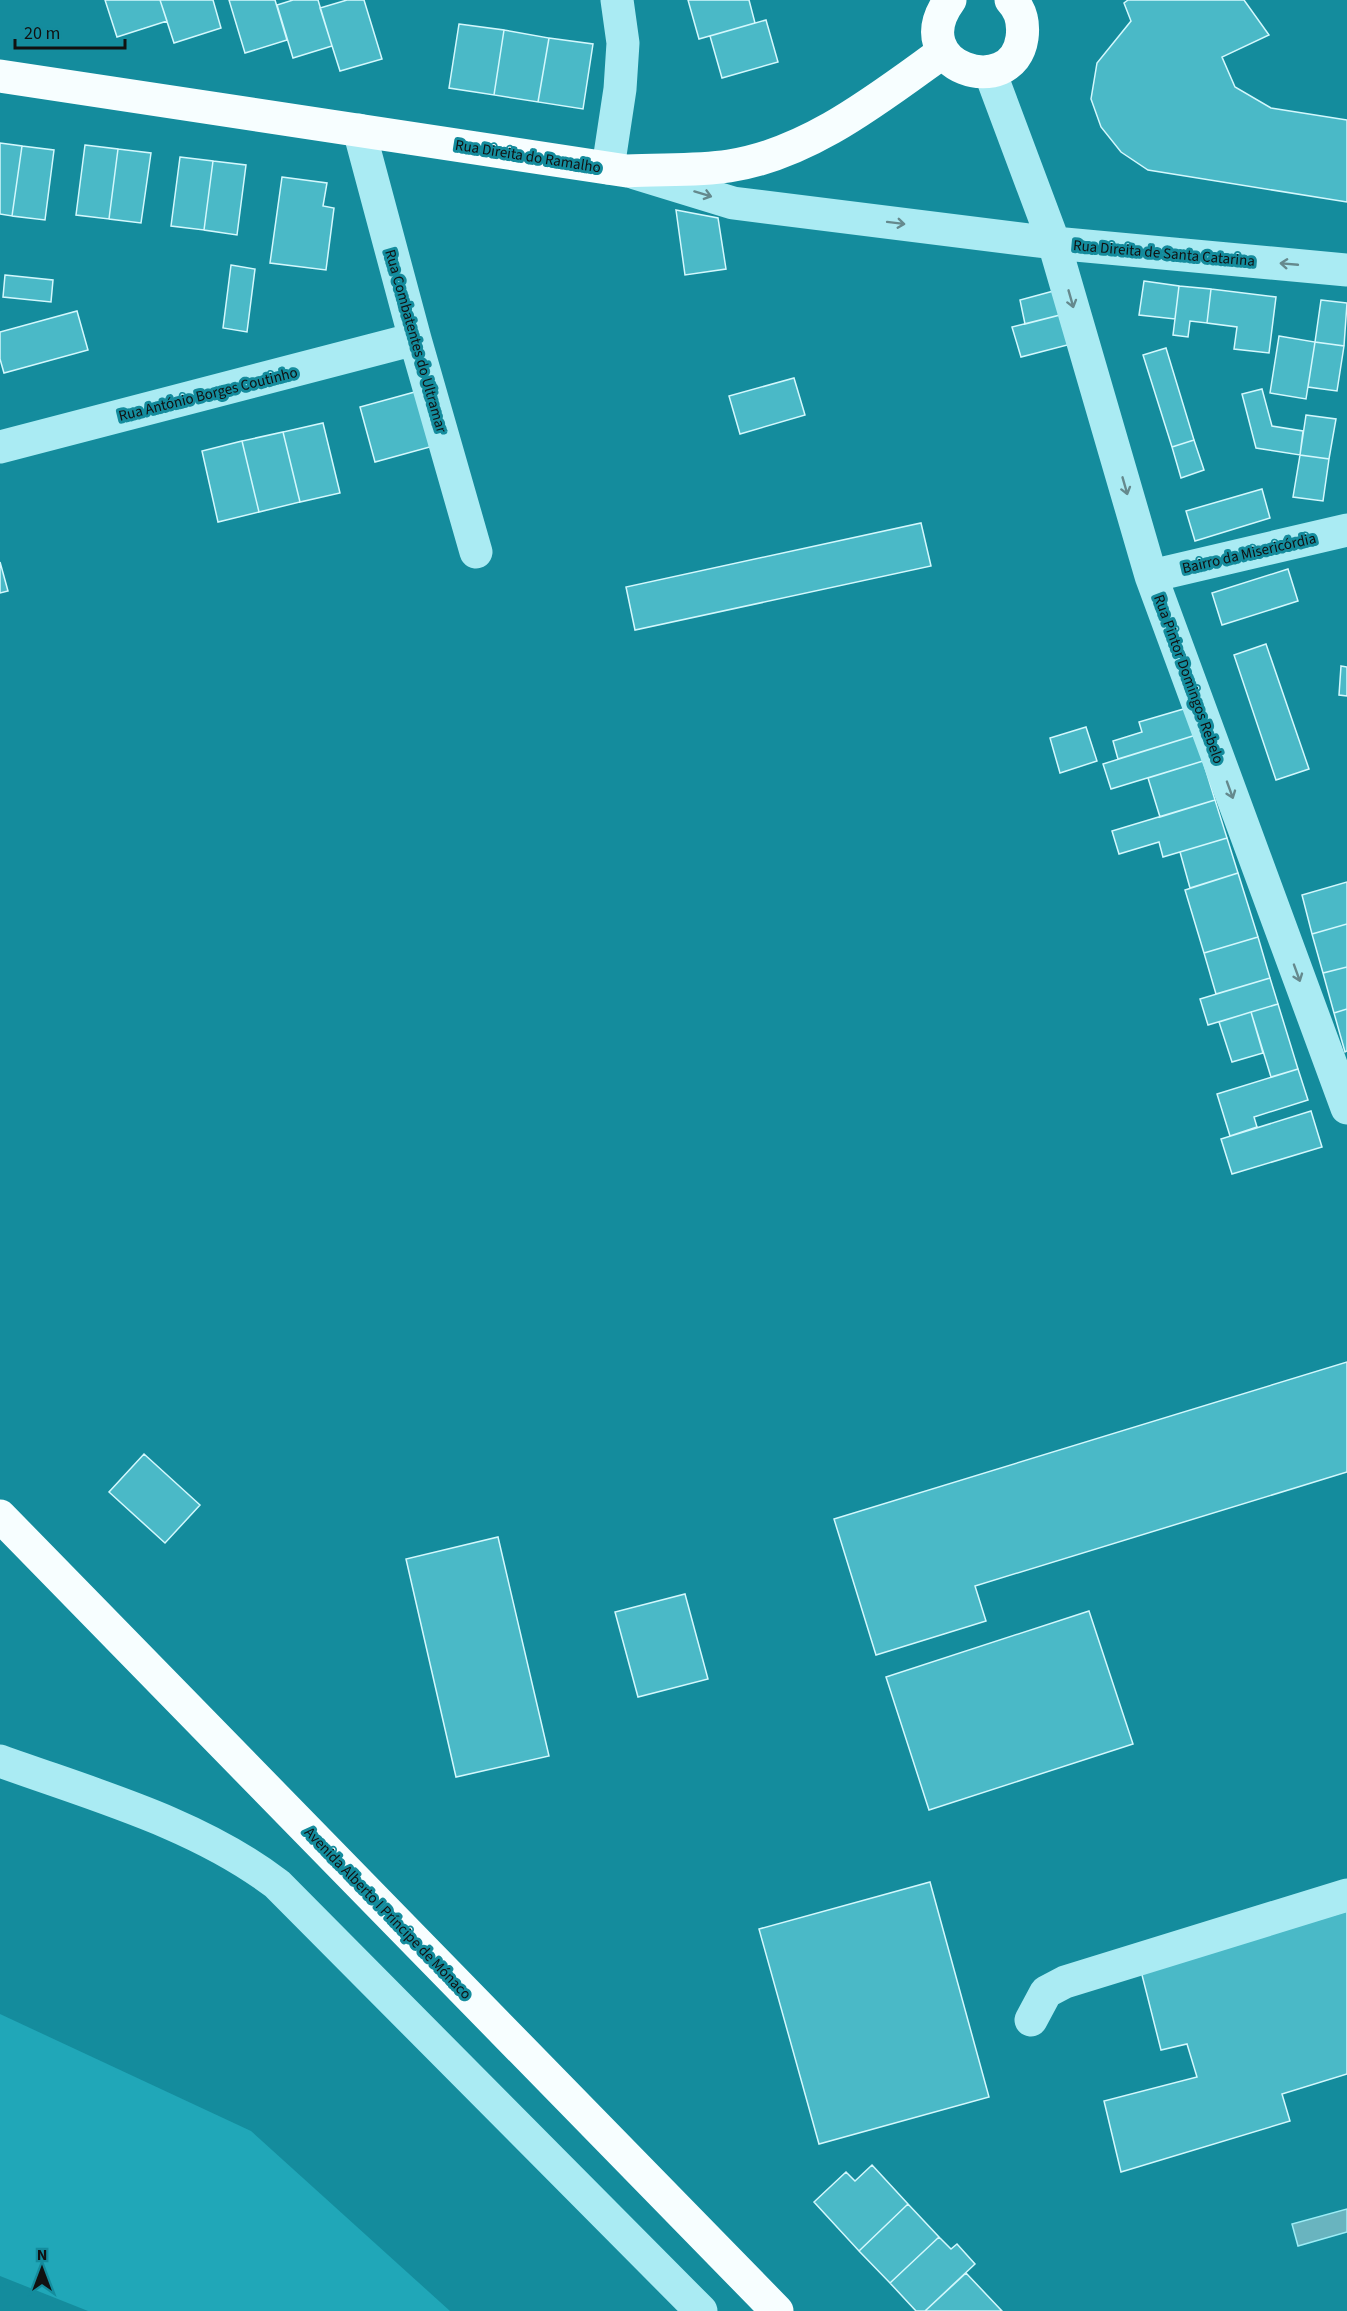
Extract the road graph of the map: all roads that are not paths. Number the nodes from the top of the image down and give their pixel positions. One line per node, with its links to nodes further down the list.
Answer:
1 (617, 0): 8 (street)
2 (950, 0): 4 (main road)
3 (1018, 2): 5 (main road)
4 (943, 52): 5 (main road); 8 (main road)
5 (990, 72): 9 (street, Rua Direita de Santa Catarina)
6 (0, 76): 7 (main road, Rua Direita do Ramalho)
7 (359, 130): 8 (main road, Rua Direita do Ramalho); 11 (street, Rua Combatentes do Ultramar)
8 (618, 170): 9 (street, Rua Direita do Ramalho, one-way to 9)
9 (1054, 243): 10 (street, Rua Direita de Santa Catarina, one-way to 9); 15 (street, Rua Pintor Domingos Rebelo, one-way to 15)
10 (1347, 270)
11 (415, 339): 12 (street, Rua António Borges Coutinho); 14 (street, Rua Combatentes do Ultramar)
12 (0, 447)
13 (1347, 530): 15 (street, Bairro da Misericórdia)
14 (476, 552)
15 (1151, 576): 16 (street, Rua Pintor Domingos Rebelo, one-way to 16)
16 (1347, 1108)
17 (6, 1527): 22 (main road, Avenida Alberto I Príncipe de Mónaco)
18 (0, 1761): 21 (street)
19 (1347, 1895): 20 (street)
20 (1031, 2020)
21 (701, 2311)
22 (777, 2311)

